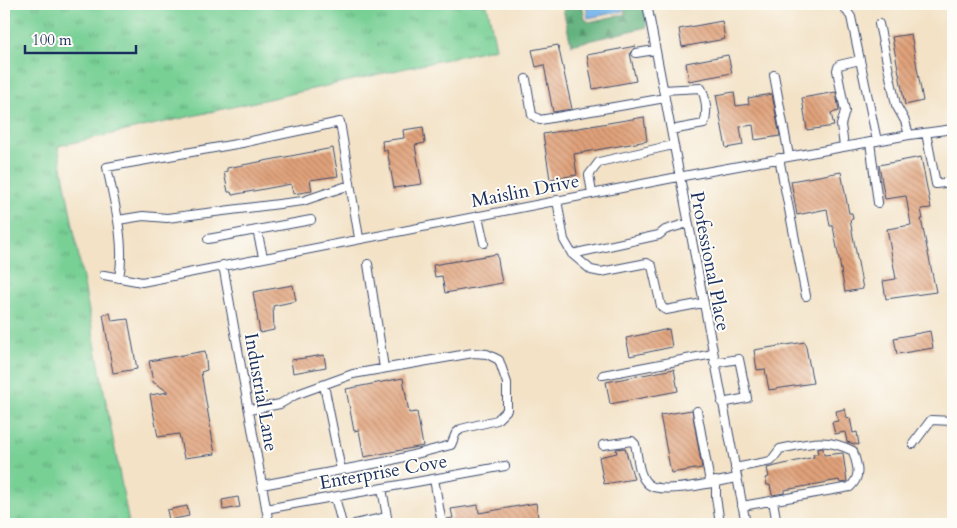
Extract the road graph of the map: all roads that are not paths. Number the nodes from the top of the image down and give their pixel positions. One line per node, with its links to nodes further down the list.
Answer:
1 (646, 4): 4 (street, Professional Place)
2 (842, 4): 6 (street)
3 (879, 24): 13 (street)
4 (655, 50): 5 (street); 9 (street, Professional Place)
5 (636, 53)
6 (860, 60): 14 (street); 16 (street)
7 (774, 74): 17 (street)
8 (526, 79): 9 (street)
9 (664, 94): 11 (street, Professional Place); 11 (street)
10 (953, 129): 12 (street, Maislin Drive)
11 (671, 130): 15 (street, Professional Place)
12 (926, 132): 13 (street, Maislin Drive); 20 (street)
13 (909, 135): 14 (street, Maislin Drive)
14 (874, 141): 16 (street, Maislin Drive); 24 (street)
15 (673, 145): 19 (street, Professional Place); 22 (street)
16 (844, 146): 17 (street, Maislin Drive)
17 (789, 156): 18 (street, Maislin Drive)
18 (778, 158): 19 (street, Maislin Drive); 39 (street)
19 (678, 176): 22 (street, Maislin Drive); 28 (street, Professional Place)
20 (953, 182)
21 (350, 185): 26 (street); 26 (street); 30 (street)
22 (592, 193): 23 (street, Maislin Drive)
23 (557, 200): 25 (street, Maislin Drive); 33 (street)
24 (878, 203)
25 (478, 216): 30 (street, Maislin Drive); 32 (street)
26 (118, 220): 38 (street)
27 (311, 220): 29 (street)
28 (688, 223): 33 (street); 40 (street, Professional Place)
29 (257, 230): 31 (street); 34 (street)
30 (359, 238): 34 (street, Maislin Drive)
31 (208, 239)
32 (484, 243)
33 (572, 254): 40 (street)
34 (262, 257): 36 (street, Maislin Drive)
35 (368, 264): 42 (street)
36 (223, 265): 38 (street, Maislin Drive); 46 (street, Industrial Lane)
37 (104, 275): 38 (street, Maislin Drive)
38 (119, 278)
39 (806, 296)
40 (703, 303): 41 (street, Professional Place)
41 (714, 359): 43 (street); 45 (street, Professional Place); 45 (street)
42 (384, 368): 44 (street); 53 (street)
43 (603, 375)
44 (324, 385): 46 (street); 53 (street)
45 (722, 403): 52 (street, Professional Place)
46 (249, 410): 57 (street, Industrial Lane)
47 (697, 412): 56 (street)
48 (953, 421): 49 (street)
49 (913, 444)
50 (603, 445): 56 (street)
51 (505, 466): 55 (street, Enterprise Cove)
52 (735, 468): 54 (street, Professional Place); 60 (street)
53 (341, 470): 57 (street)
54 (736, 478): 56 (street); 61 (street, Professional Place)
55 (434, 479): 58 (street, Enterprise Cove); 66 (street)
56 (713, 482): 67 (street)
57 (262, 485): 62 (street, Industrial Lane)
58 (382, 488): 59 (street, Enterprise Cove); 65 (street)
59 (335, 496): 62 (street, Enterprise Cove); 64 (street)
60 (773, 500): 61 (street); 69 (street)
61 (742, 506): 68 (street, Professional Place)
62 (266, 509): 63 (street, Industrial Lane)
63 (269, 524)
64 (342, 524)
65 (354, 524)
66 (442, 524)
67 (720, 524)
68 (746, 524)
69 (777, 524)

